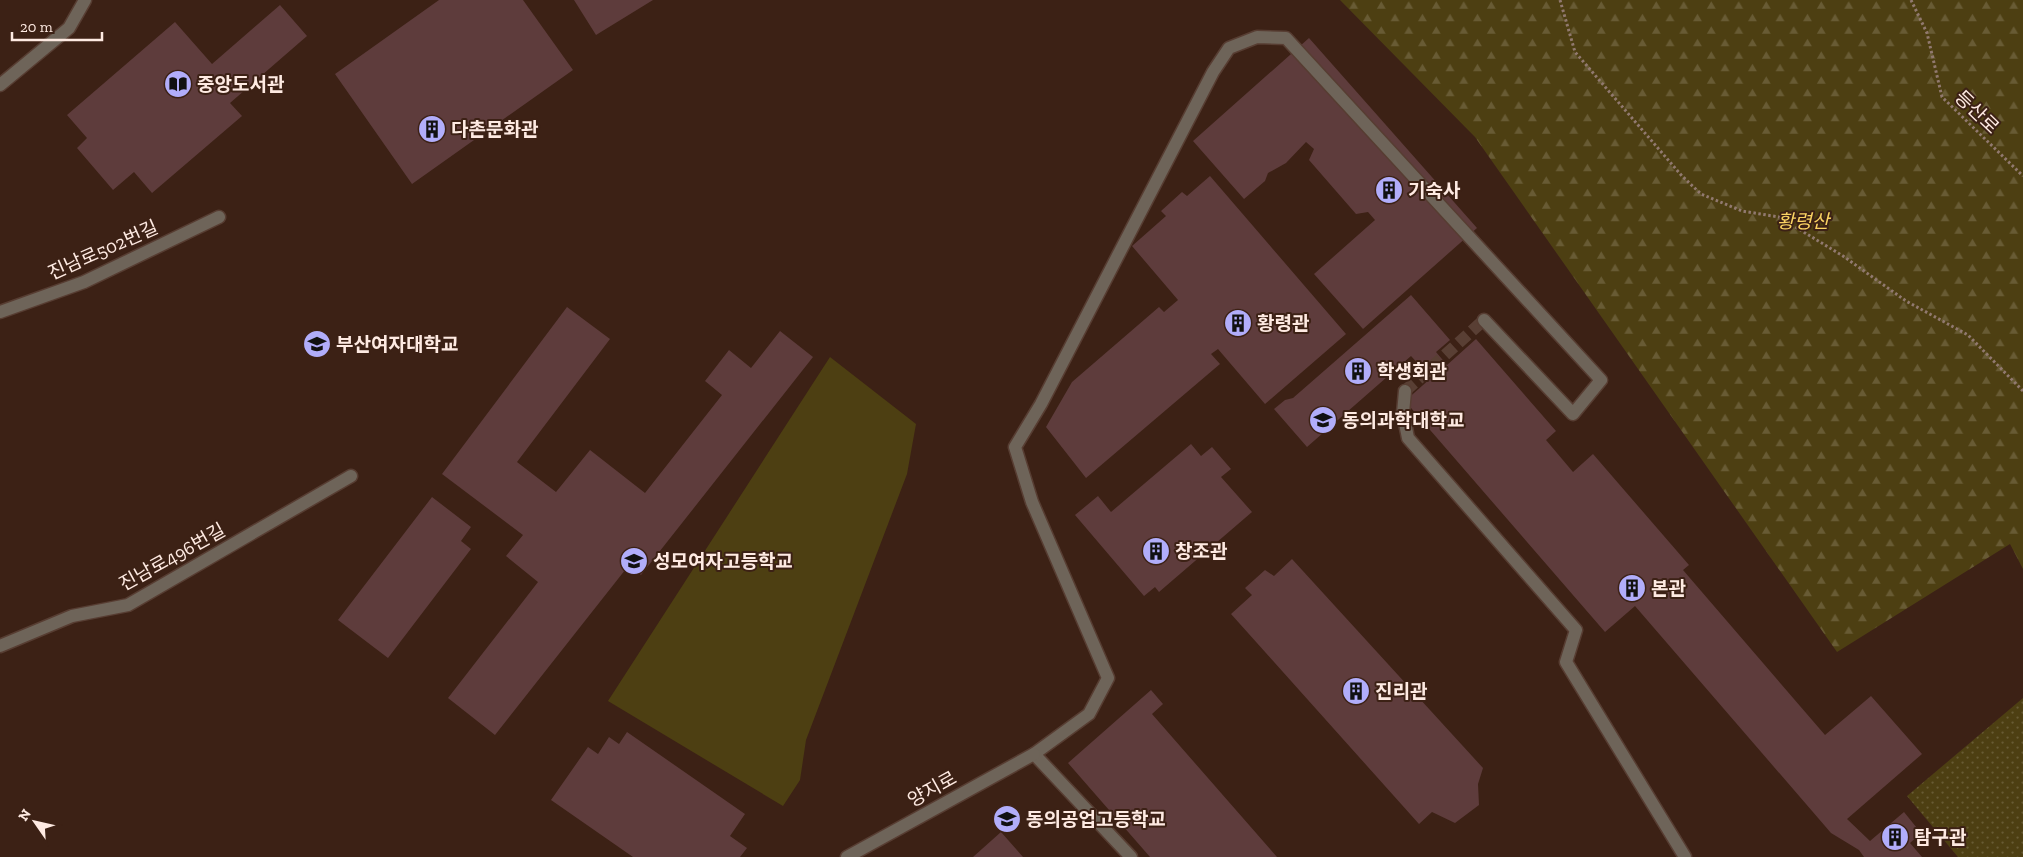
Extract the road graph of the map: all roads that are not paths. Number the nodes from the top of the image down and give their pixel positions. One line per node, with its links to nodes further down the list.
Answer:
1 (85, 0): 2 (street)
2 (0, 85)
3 (219, 217): 4 (street, 진남로502번길)
4 (0, 312)
5 (1484, 320): 9 (street, 양지로)
6 (1405, 391): 12 (street)
7 (351, 476): 8 (street, 진남로496번길)
8 (0, 646)
9 (1034, 754): 10 (street, 양지로); 11 (street)
10 (847, 857)
11 (1131, 857)
12 (1685, 857)

